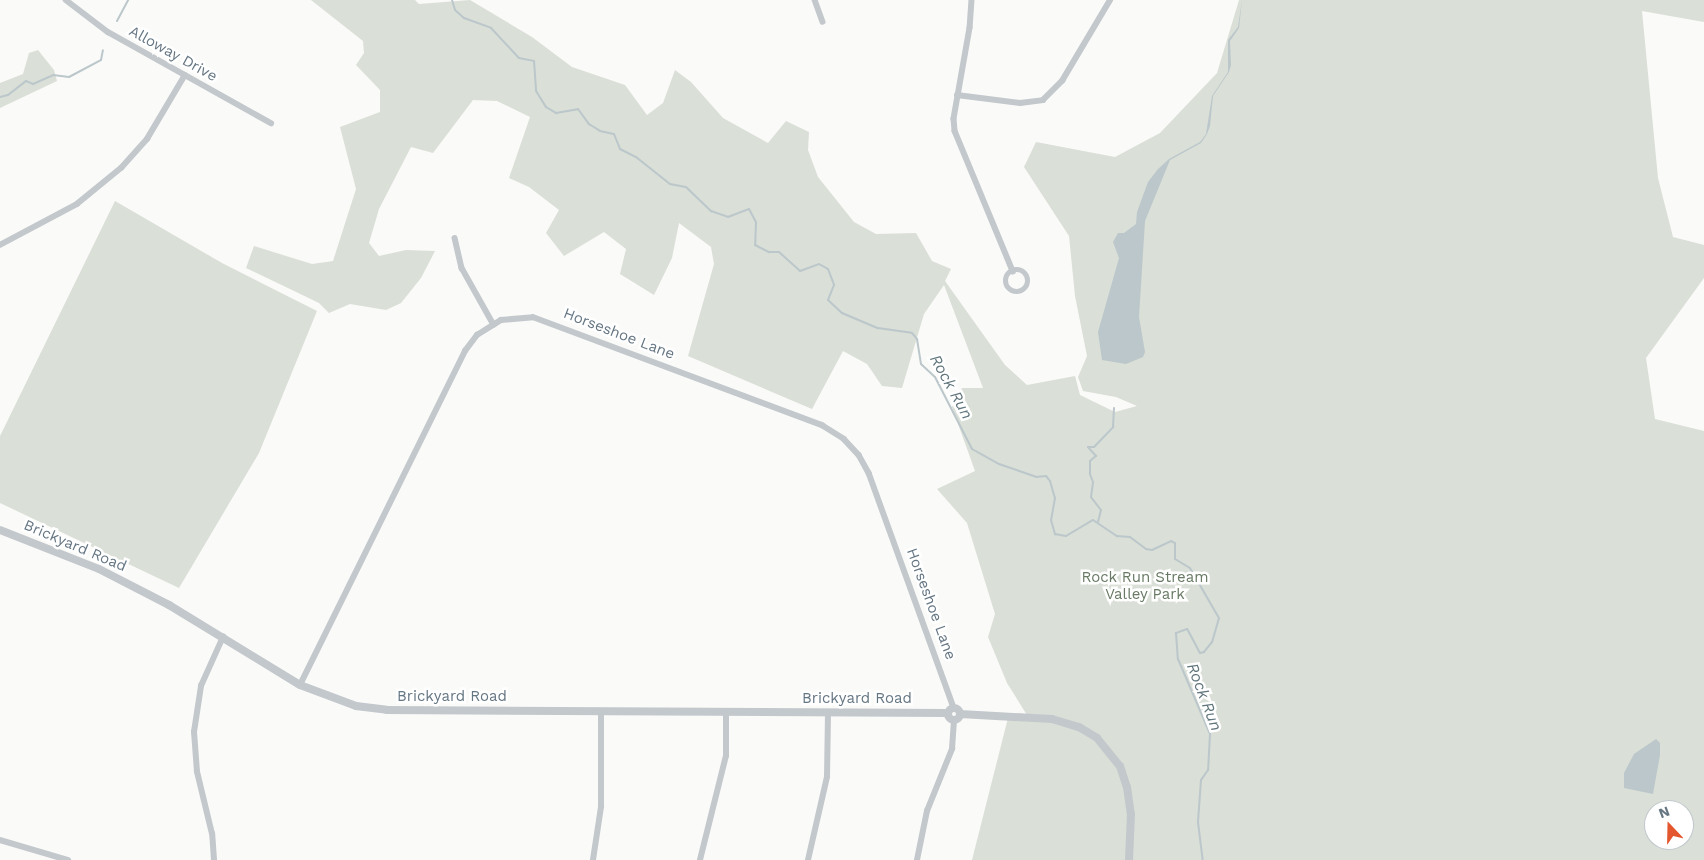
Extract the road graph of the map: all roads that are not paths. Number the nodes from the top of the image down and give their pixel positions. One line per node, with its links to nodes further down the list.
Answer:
1 (66, 0): 6 (street, Alloway Drive)
2 (816, 0): 5 (street)
3 (972, 0): 7 (street)
4 (1110, 0): 7 (street)
5 (823, 22)
6 (185, 75): 8 (street, Alloway Drive); 10 (street)
7 (957, 95): 11 (street)
8 (271, 123)
9 (455, 238): 12 (street)
10 (0, 245)
11 (1013, 271)
12 (494, 324): 15 (street, Horseshoe Lane); 16 (street, Horseshoe Lane)
13 (0, 530): 14 (street, Brickyard Road)
14 (223, 638): 15 (street, Brickyard Road); 24 (street)
15 (300, 685): 17 (street, Brickyard Road)
16 (950, 710): 19 (street, Brickyard Road); 20 (street); 21 (street)
17 (600, 712): 18 (street, Brickyard Road); 25 (street)
18 (726, 712): 19 (street, Brickyard Road); 26 (street)
19 (828, 713): 27 (street)
20 (960, 714): 21 (street); 29 (street)
21 (954, 720): 28 (street)
22 (0, 840): 23 (street)
23 (68, 860)
24 (214, 860)
25 (593, 860)
26 (700, 860)
27 (808, 860)
28 (917, 860)
29 (1129, 860)

